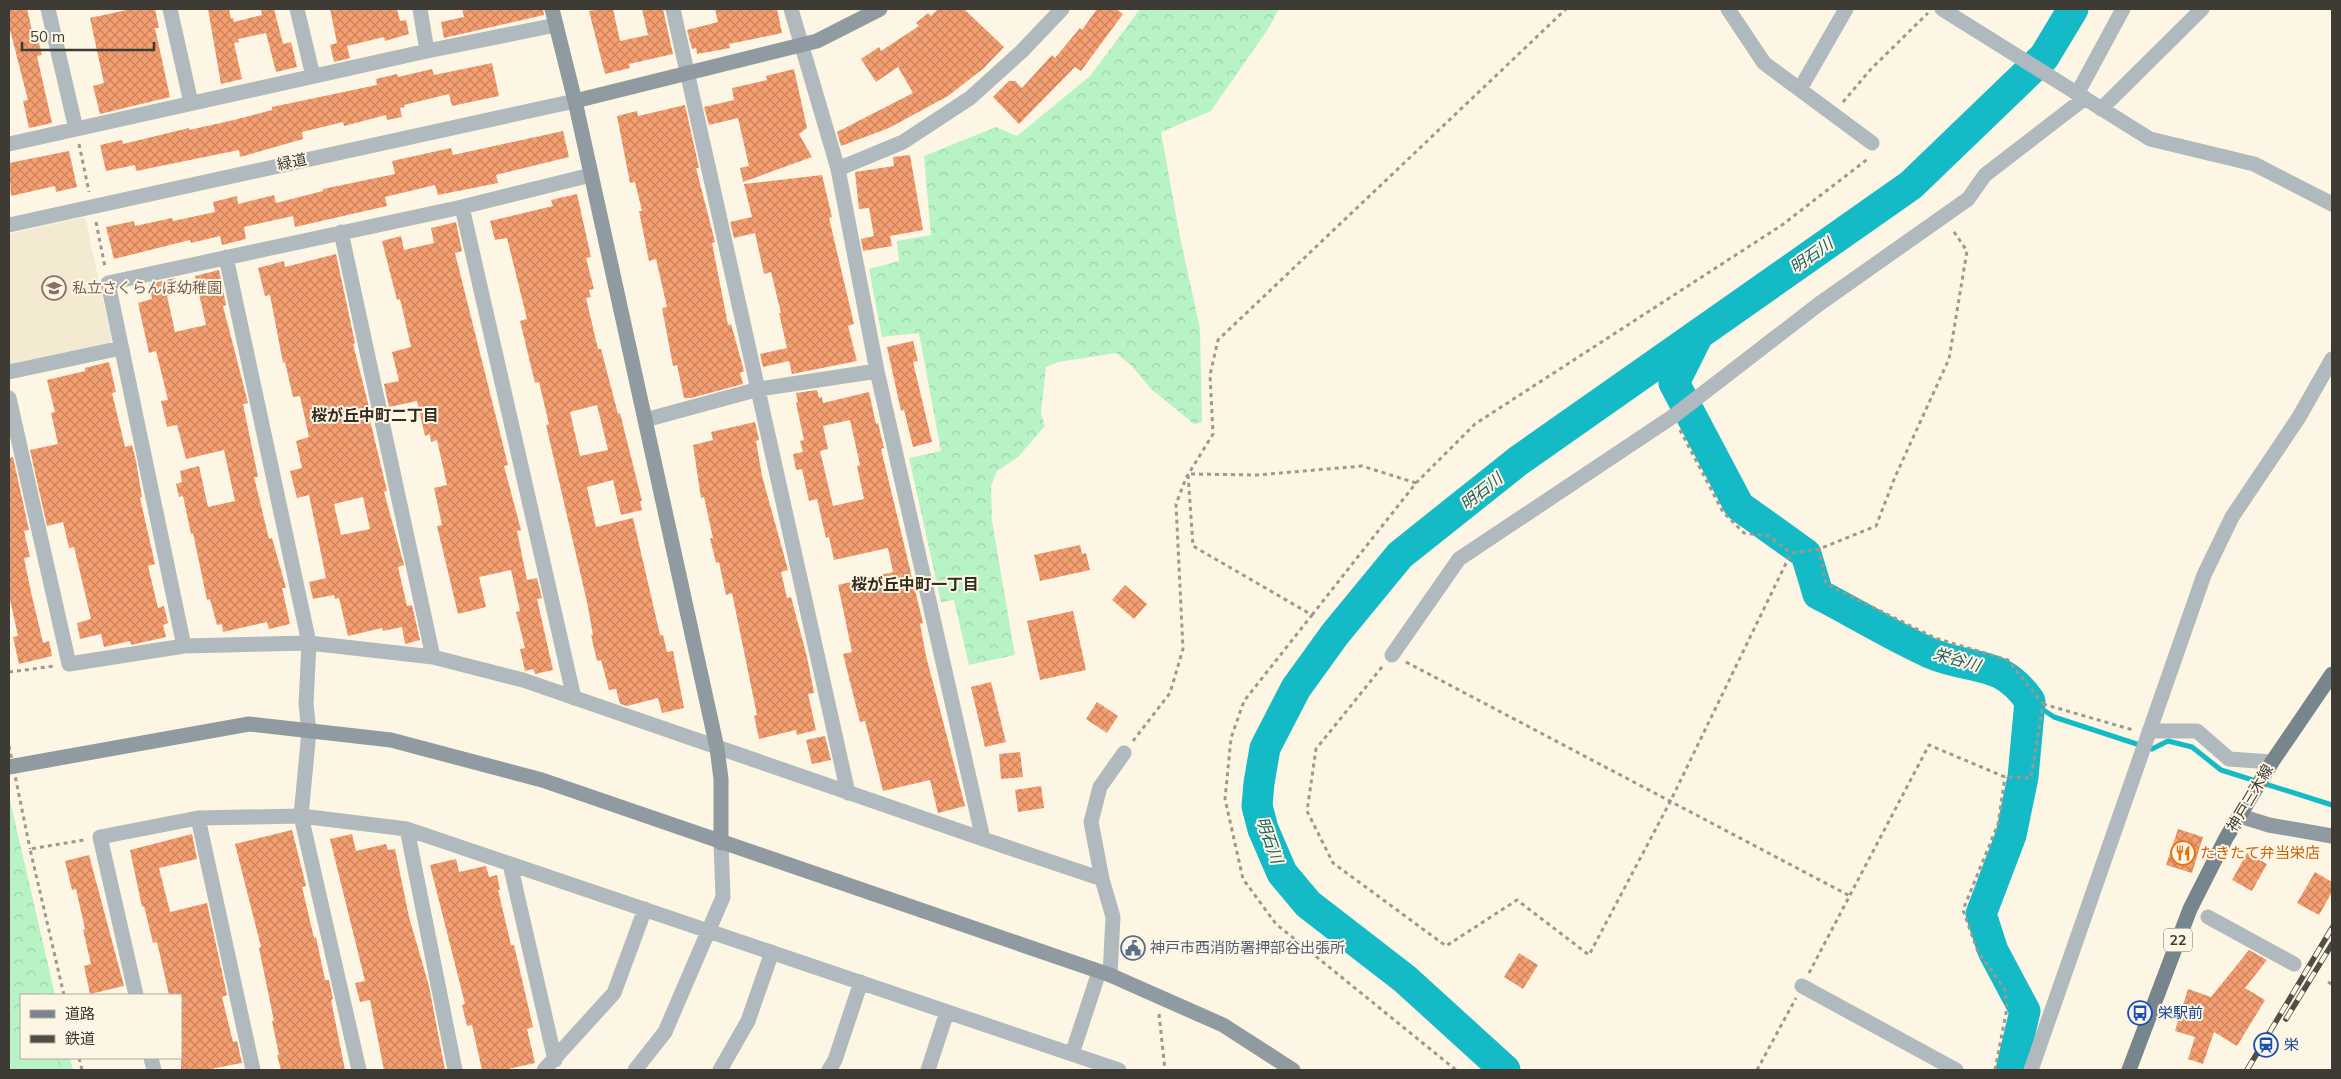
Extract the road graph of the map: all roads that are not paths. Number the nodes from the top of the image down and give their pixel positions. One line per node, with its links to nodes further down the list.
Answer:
1 (48, 9): 25 (street)
2 (170, 9): 23 (street)
3 (297, 9): 19 (street)
4 (420, 9): 17 (street)
5 (552, 9): 15 (street)
6 (673, 9): 18 (street)
7 (791, 9): 16 (street)
8 (880, 9): 16 (street)
9 (1062, 9): 28 (street)
10 (1728, 9): 20 (street)
11 (1846, 9): 20 (street)
12 (1942, 9): 21 (street)
13 (2124, 9): 21 (street)
14 (2202, 9): 24 (street)
15 (556, 25): 17 (street); 22 (street)
16 (801, 45): 18 (street); 28 (street)
17 (427, 51): 19 (street)
18 (688, 73): 22 (street); 39 (street)
19 (313, 76): 23 (street)
20 (1800, 89): 26 (street)
21 (2081, 96): 24 (street); 44 (street)
22 (575, 101): 29 (street); 32 (street, 緑道)
23 (191, 103): 25 (street)
24 (2101, 109): 30 (street)
25 (76, 129): 27 (street)
26 (1872, 143)
27 (9, 144)
28 (838, 169): 37 (street)
29 (591, 175): 31 (street); 41 (street)
30 (2332, 204)
31 (462, 207): 33 (street); 47 (street)
32 (9, 225)
33 (342, 232): 34 (street); 45 (street)
34 (226, 257): 35 (street); 42 (street)
35 (121, 348): 38 (street); 43 (street)
36 (2332, 359): 49 (street)
37 (877, 371): 39 (street); 60 (street)
38 (9, 372)
39 (759, 389): 41 (street); 54 (street)
40 (9, 398): 43 (street)
41 (645, 420): 50 (street)
42 (309, 643): 43 (street); 45 (street); 48 (street)
43 (184, 646)
44 (1392, 655)
45 (433, 657): 47 (street)
46 (2332, 674): 52 (main road, 神戸三木線 / 22)
47 (574, 698): 50 (street)
48 (310, 731): 53 (street); 55 (street); 61 (street)
49 (2148, 735): 52 (street); 86 (street)
50 (717, 748): 54 (street); 61 (street)
51 (1124, 753): 63 (street)
52 (2270, 766): 56 (main road, 神戸三木線 / 22)
53 (9, 767)
54 (848, 793): 60 (street)
55 (301, 816): 57 (street); 58 (street); 77 (street)
56 (2240, 816): 59 (street); 87 (main road, 神戸三木線 / 22)
57 (198, 818): 72 (street); 76 (street)
58 (407, 829): 62 (street); 78 (street)
59 (2332, 836)
60 (983, 839): 63 (street)
61 (722, 843): 66 (street); 69 (street)
62 (510, 864): 64 (street); 75 (street)
63 (1102, 879): 69 (street)
64 (645, 909): 66 (street); 75 (street)
65 (2208, 917): 68 (street)
66 (710, 930): 67 (street); 79 (street)
67 (772, 952): 70 (street); 80 (street)
68 (2294, 964)
69 (1104, 974): 74 (street); 84 (street)
70 (861, 982): 73 (street); 81 (street)
71 (1802, 986): 85 (street)
72 (136, 994)
73 (947, 1012): 74 (street); 82 (street)
74 (1072, 1054): 83 (street)
75 (550, 1065)
76 (253, 1070)
77 (359, 1070)
78 (455, 1070)
79 (635, 1070)
80 (720, 1070)
81 (829, 1070)
82 (928, 1070)
83 (1119, 1070)
84 (1293, 1070)
85 (1956, 1070)
86 (2031, 1070)
87 (2129, 1070)

